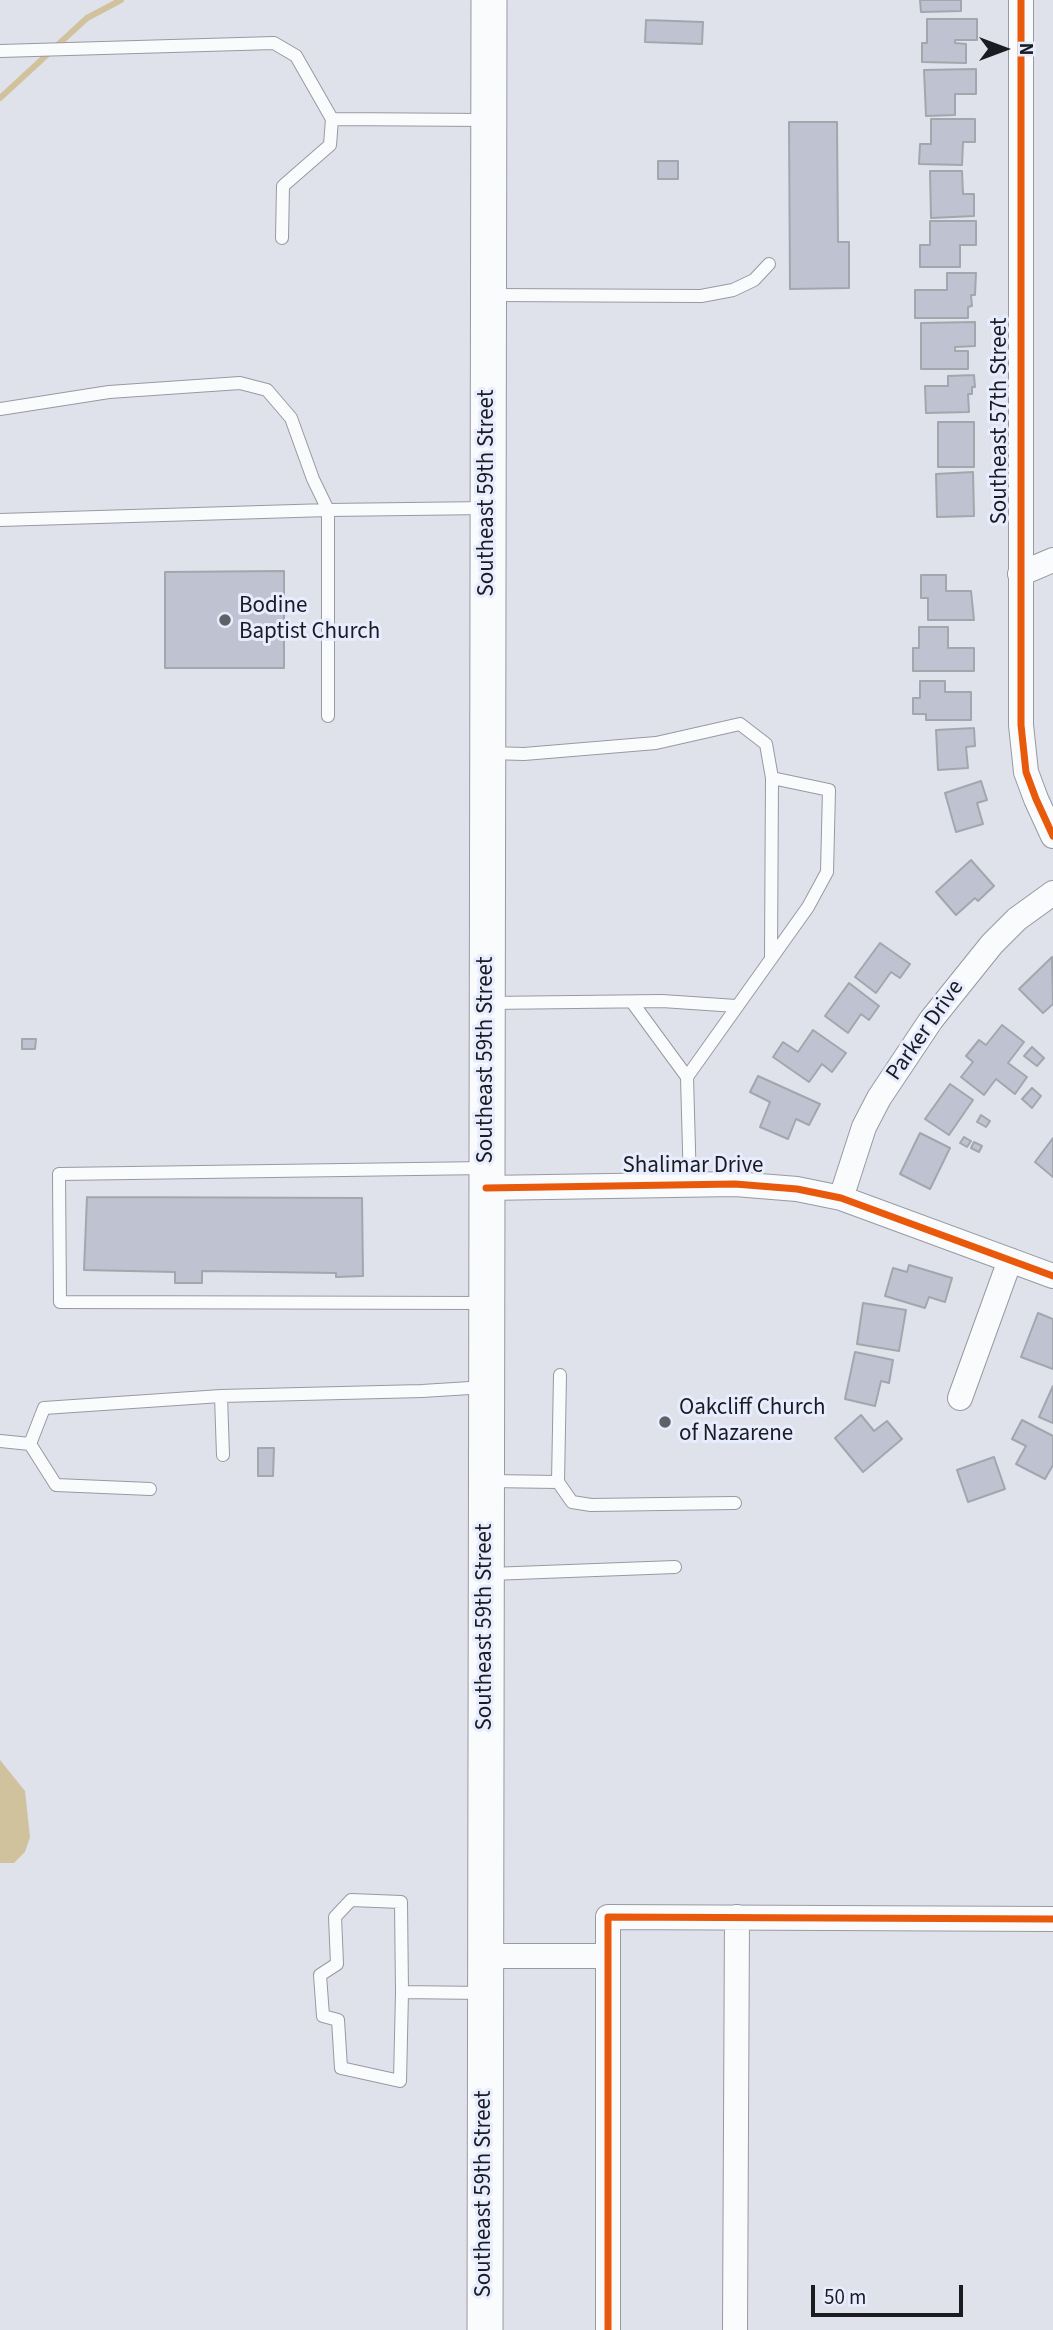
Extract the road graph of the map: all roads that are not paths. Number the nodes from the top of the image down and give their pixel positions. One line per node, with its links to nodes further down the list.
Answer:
1 (489, 0): 5 (main road, Southeast 59th Street)
2 (1021, 0): 14 (street, Southeast 57th Street)
3 (0, 51): 4 (lane)
4 (332, 119): 5 (lane); 6 (lane)
5 (489, 120): 8 (main road, Southeast 59th Street)
6 (282, 238)
7 (769, 264): 8 (lane)
8 (488, 295): 10 (main road, Southeast 59th Street)
9 (0, 408): 11 (lane)
10 (488, 508): 11 (lane); 16 (main road, Southeast 59th Street)
11 (328, 510): 12 (lane); 15 (lane)
12 (0, 520)
13 (1053, 560): 14 (street)
14 (1020, 574): 18 (street, Southeast 57th Street)
15 (328, 716)
16 (487, 753): 17 (lane); 22 (main road, Southeast 59th Street)
17 (772, 778): 20 (lane); 20 (lane)
18 (1053, 836)
19 (1053, 893): 27 (street, Parker Drive)
20 (771, 957): 23 (lane)
21 (632, 1002): 22 (lane); 23 (lane); 24 (lane)
22 (487, 1003): 25 (main road, Southeast 59th Street)
23 (736, 1006): 24 (lane)
24 (687, 1077): 26 (lane)
25 (486, 1178): 26 (street, Shalimar Drive); 30 (main road, Southeast 59th Street); 30 (lane)
26 (691, 1185): 27 (street, Shalimar Drive)
27 (841, 1198): 28 (street, Shalimar Drive)
28 (1010, 1260): 29 (street, Shalimar Drive); 34 (street)
29 (1053, 1276)
30 (486, 1303): 32 (main road, Southeast 59th Street)
31 (560, 1376): 39 (lane)
32 (486, 1387): 33 (lane); 38 (main road, Southeast 59th Street)
33 (221, 1396): 36 (lane); 37 (lane)
34 (960, 1398)
35 (0, 1441): 36 (lane)
36 (30, 1444): 40 (lane)
37 (223, 1455)
38 (486, 1481): 39 (lane); 43 (main road, Southeast 59th Street)
39 (558, 1482): 41 (lane)
40 (150, 1489)
41 (735, 1503)
42 (675, 1567): 43 (lane)
43 (486, 1574): 46 (main road, Southeast 59th Street)
44 (737, 1917): 45 (street); 47 (street); 52 (street)
45 (1053, 1919)
46 (486, 1956): 47 (street); 49 (main road, Southeast 59th Street)
47 (608, 1956): 51 (street)
48 (402, 1992): 48 (lane); 49 (lane)
49 (486, 1993): 50 (main road, Southeast 59th Street)
50 (485, 2330)
51 (608, 2330)
52 (734, 2330)

